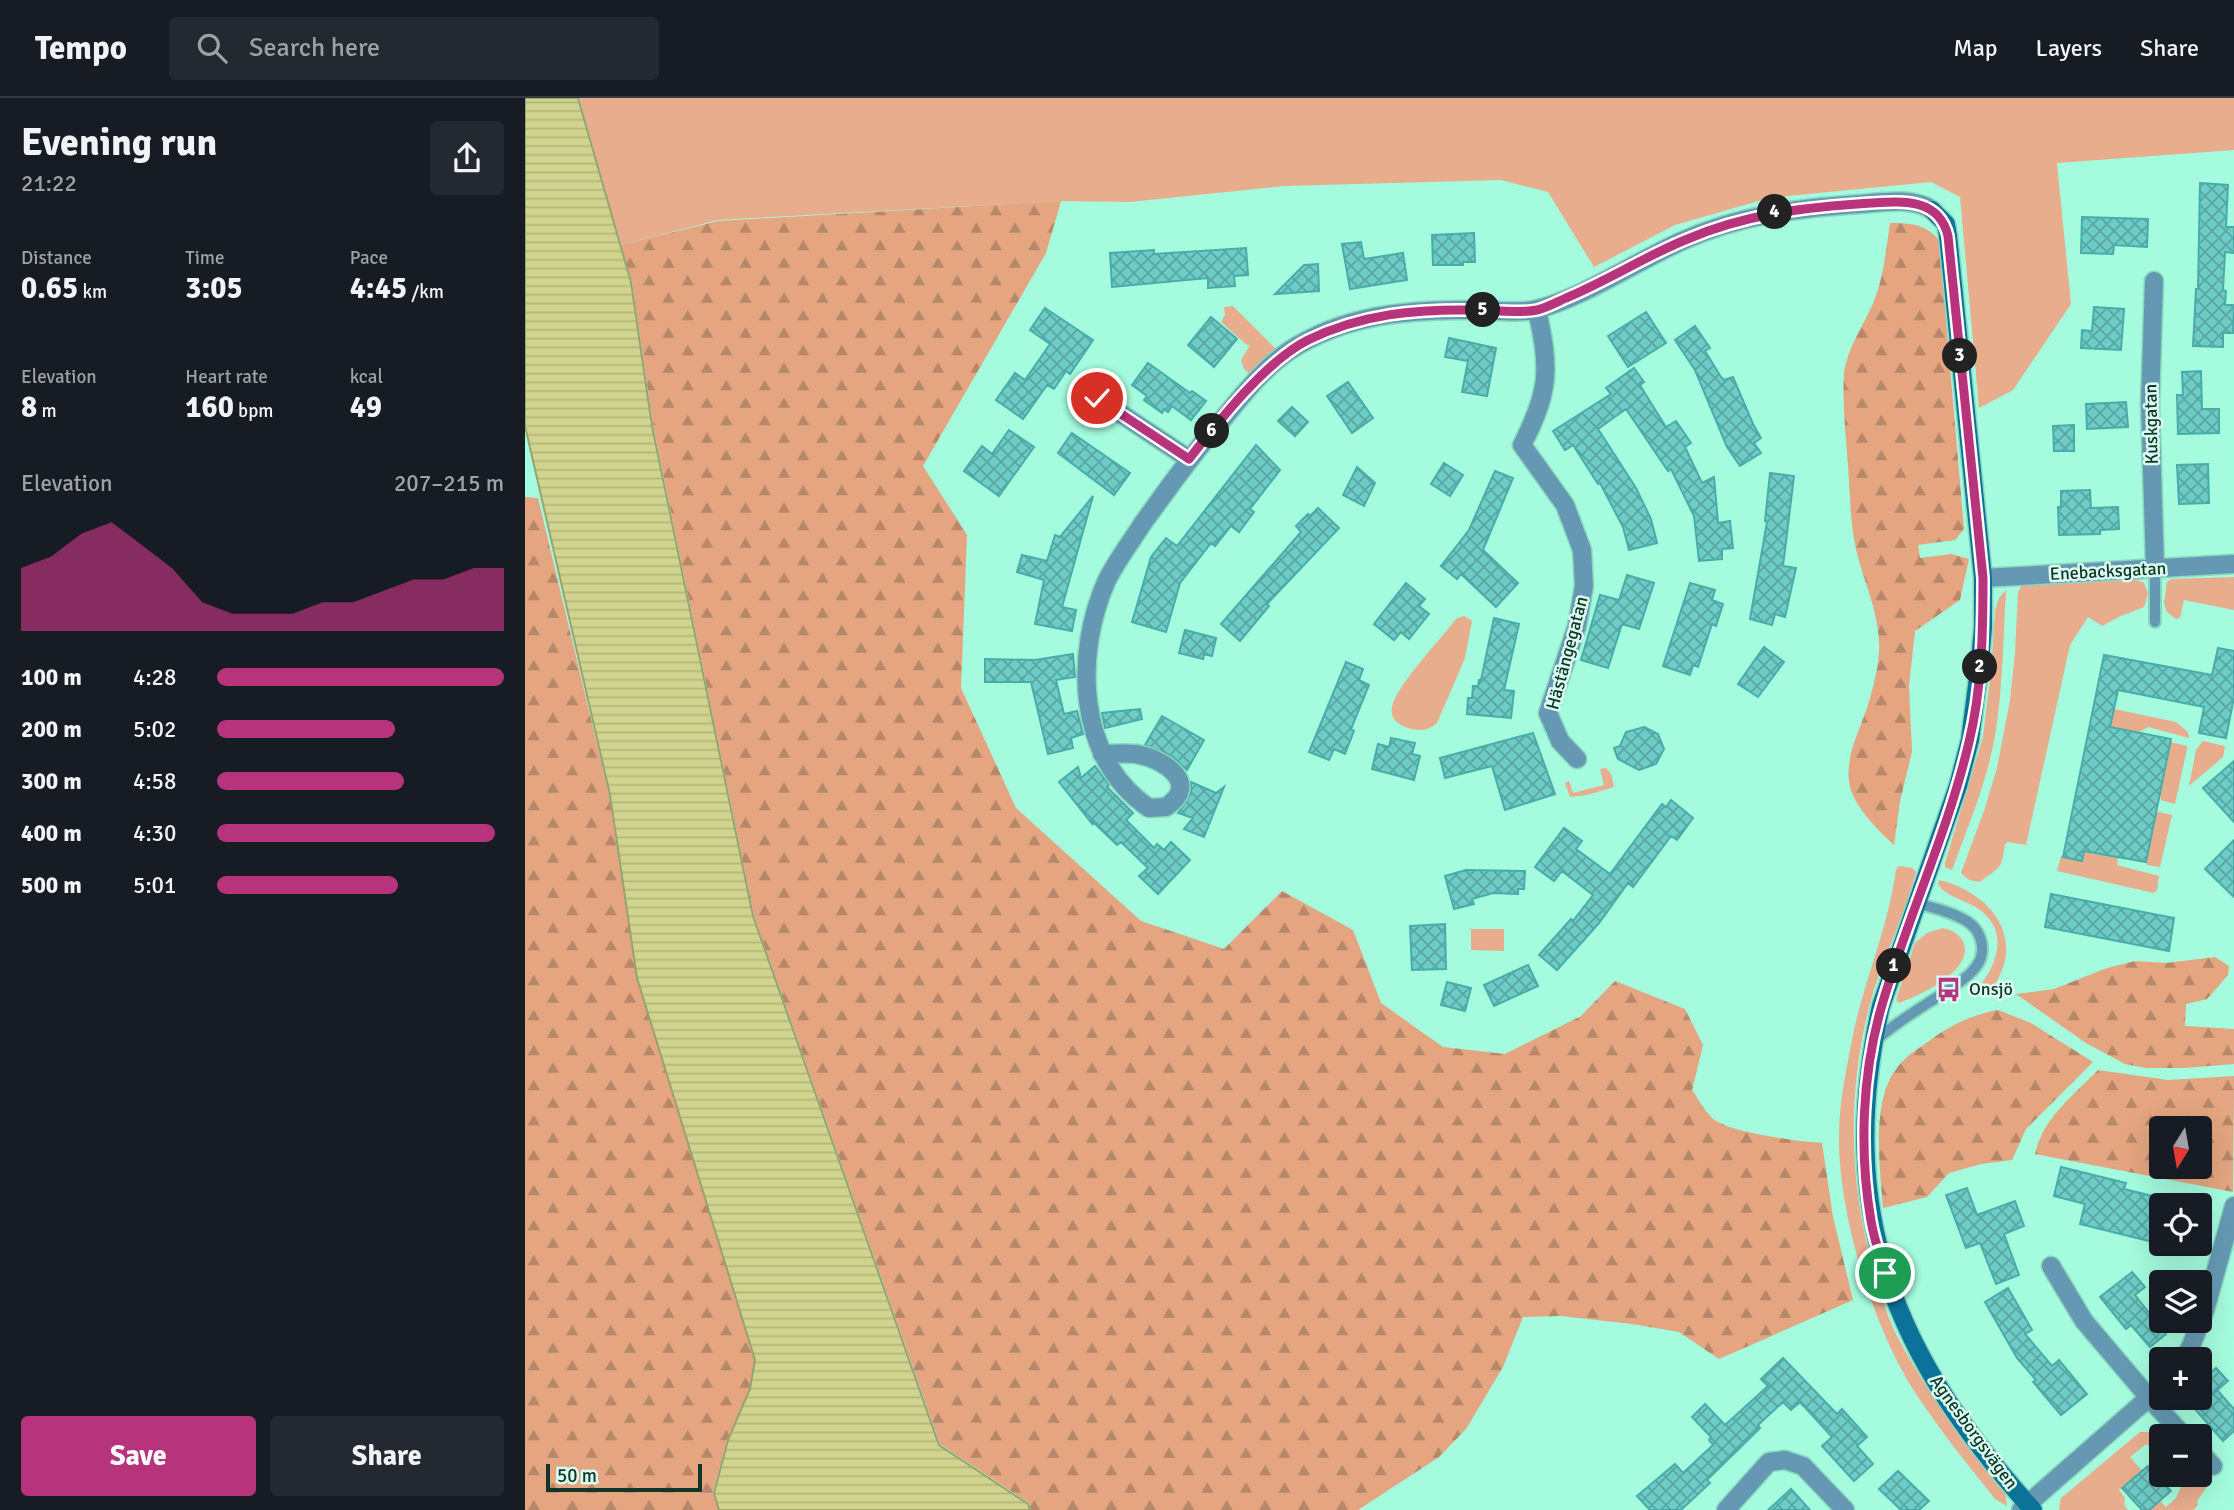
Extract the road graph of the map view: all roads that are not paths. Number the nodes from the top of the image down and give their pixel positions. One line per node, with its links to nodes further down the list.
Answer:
1 (2154, 281): 6 (street, Kuskgatan)
2 (1537, 310): 4 (street); 7 (street, Agnesborgsvägen); 10 (street, Hästängegatan)
3 (1097, 398): 4 (street)
4 (1189, 459): 9 (street)
5 (2234, 564): 6 (street, Enebacksgatan)
6 (2155, 568): 7 (street, Enebacksgatan); 8 (lane)
7 (1983, 578): 11 (street, Agnesborgsvägen)
8 (2155, 622)
9 (1102, 754)
10 (1577, 759)
11 (1917, 903): 12 (street, Agnesborgsvägen); 12 (lane)
12 (1873, 1043): 18 (street, Agnesborgsvägen)
13 (2234, 1206): 15 (street)
14 (2051, 1266): 16 (street)
15 (2190, 1347)
16 (2149, 1386)
17 (2149, 1399): 18 (street)
18 (2027, 1508)
19 (1726, 1510): 20 (street)
20 (1845, 1510)

